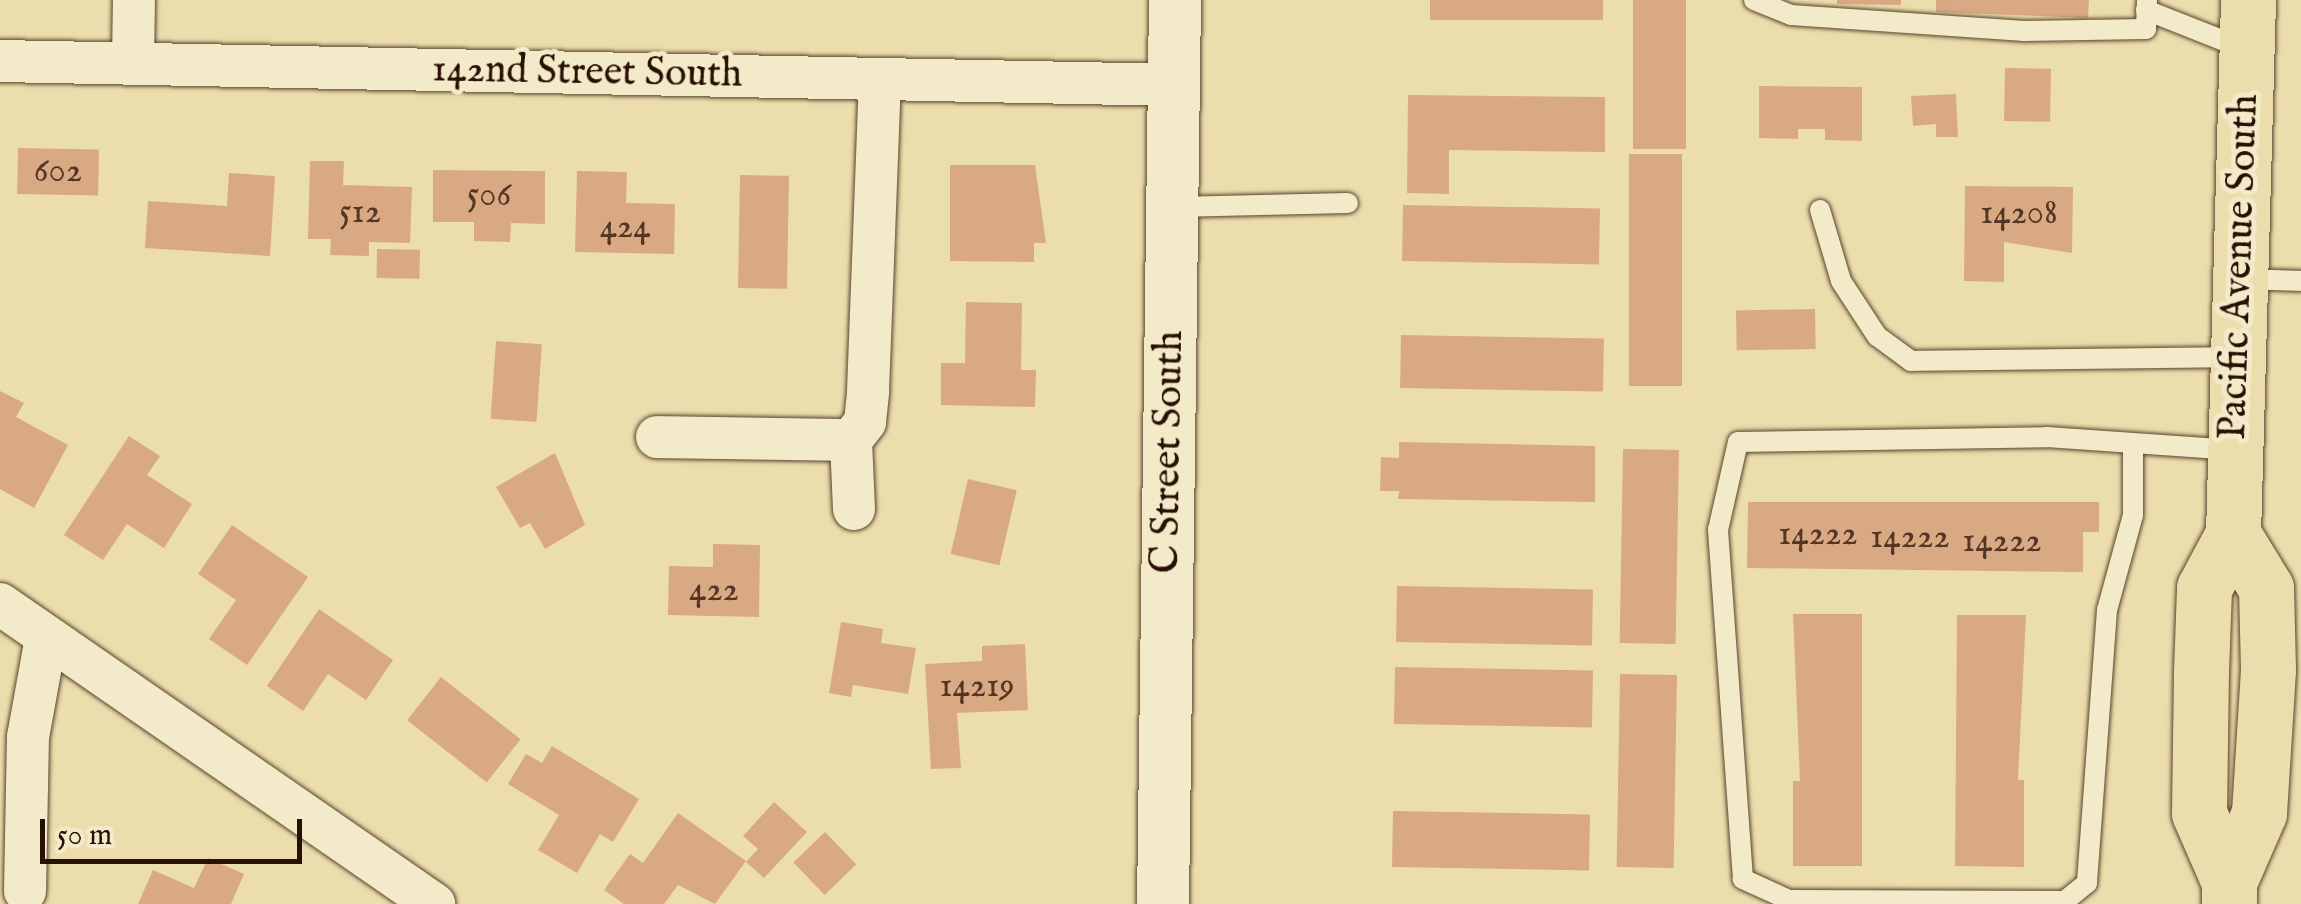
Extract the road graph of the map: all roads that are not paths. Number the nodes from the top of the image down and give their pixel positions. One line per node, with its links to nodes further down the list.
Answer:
1 (134, 0): 7 (street)
2 (1175, 0): 9 (street, C Street South)
3 (1754, 0): 4 (lane)
4 (2146, 5): 5 (lane)
5 (2248, 25): 13 (main road, Pacific Avenue South)
6 (0, 61): 7 (street, 142nd Street South)
7 (134, 61): 8 (street, 142nd Street South)
8 (880, 79): 9 (street, 142nd Street South); 17 (street)
9 (1174, 85): 11 (street, C Street South)
10 (1348, 203): 11 (lane)
11 (1172, 206): 28 (street, C Street South)
12 (1820, 210): 15 (lane)
13 (2244, 279): 14 (lane); 15 (main road, Pacific Avenue South)
14 (2301, 281)
15 (2238, 356): 19 (main road, Pacific Avenue South)
16 (657, 437): 17 (street)
17 (851, 440): 20 (street)
18 (2133, 445): 18 (lane); 19 (lane)
19 (2233, 450): 21 (main road, Pacific Avenue South)
20 (854, 509)
21 (2233, 534): 24 (main road, Pacific Avenue South); 26 (main road, Pacific Avenue South)
22 (0, 604): 23 (street)
23 (46, 638): 25 (street); 27 (street)
24 (2284, 670): 26 (main road, Pacific Avenue South)
25 (25, 891)
26 (2229, 893)
27 (434, 904)
28 (1163, 904)

